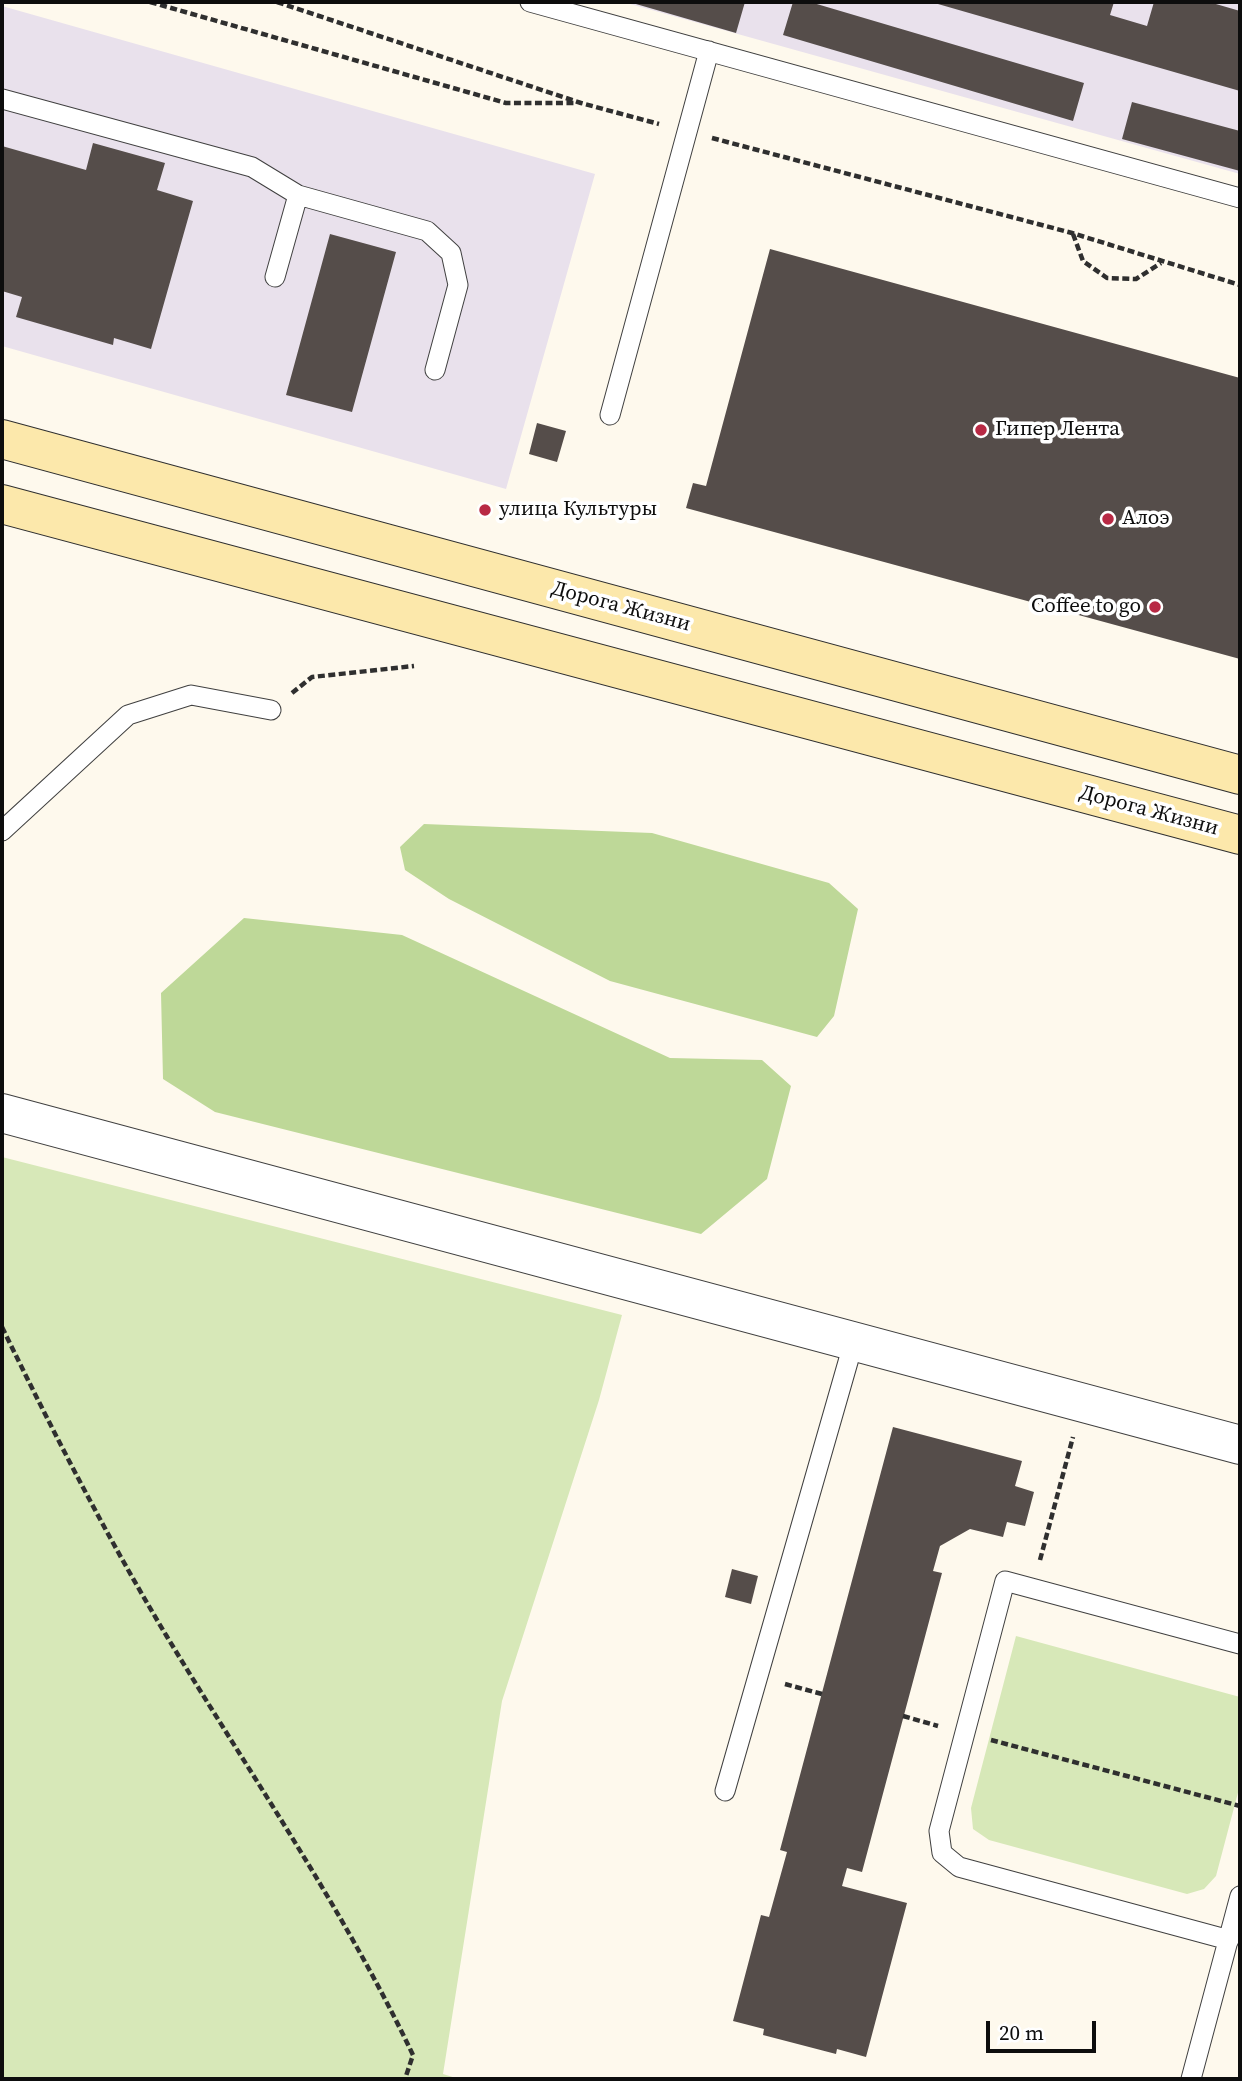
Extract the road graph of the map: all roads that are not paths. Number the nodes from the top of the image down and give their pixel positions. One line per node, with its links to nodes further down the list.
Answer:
1 (530, 2): 2 (lane)
2 (709, 51): 5 (lane); 8 (lane)
3 (2, 99): 4 (lane)
4 (298, 195): 6 (lane); 7 (lane)
5 (1240, 198)
6 (275, 277)
7 (435, 370)
8 (610, 415)
9 (2, 439): 12 (main road, Дорога Жизни)
10 (2, 504): 14 (main road, Дорога Жизни)
11 (271, 710): 13 (lane)
12 (1240, 775)
13 (2, 831)
14 (1240, 835)
15 (2, 1113): 16 (street)
16 (854, 1341): 17 (street); 19 (lane)
17 (1240, 1445)
18 (1240, 1644): 21 (lane)
19 (725, 1791)
20 (1240, 1896): 21 (lane)
21 (1229, 1940): 22 (lane)
22 (1191, 2079)

